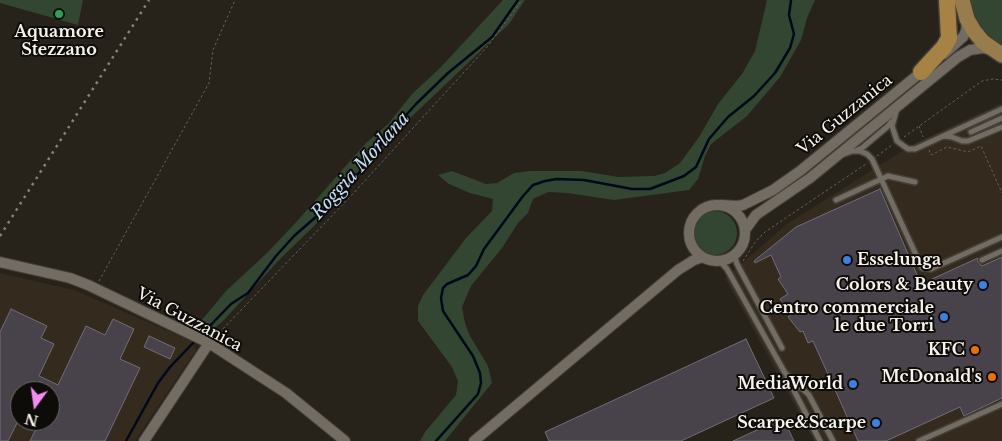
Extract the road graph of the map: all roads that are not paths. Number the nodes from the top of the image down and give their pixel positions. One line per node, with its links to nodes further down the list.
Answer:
1 (947, 0): 5 (highway)
2 (962, 0): 3 (main road)
3 (967, 19): 4 (main road); 5 (street, Via Guzzanica)
4 (998, 53): 6 (street, Via Guzzanica)
5 (921, 72): 18 (street, Via Guzzanica)
6 (899, 106): 9 (lane); 14 (street, Via Guzzanica)
7 (1002, 109): 12 (lane)
8 (1002, 118): 11 (lane)
9 (892, 120): 12 (lane); 13 (lane)
10 (1002, 127): 12 (lane)
11 (971, 132)
12 (942, 136)
13 (852, 151): 14 (lane); 15 (lane)
14 (824, 167): 19 (street, Via Guzzanica)
15 (882, 179): 16 (lane); 17 (lane); 20 (lane)
16 (915, 182)
17 (836, 200)
18 (721, 205): 19 (street); 21 (street, Via Guzzanica)
19 (745, 230): 24 (street, Via Guzzanica)
20 (1002, 237)
21 (690, 240): 23 (street); 28 (street, Via Guzzanica)
22 (1002, 251): 26 (lane)
23 (703, 257): 25 (street); 28 (street, Via Guzzanica)
24 (735, 259): 25 (street); 30 (lane)
25 (719, 260): 31 (lane)
26 (982, 260)
27 (0, 262): 29 (street, Via Guzzanica)
28 (678, 270): 35 (street, Via Guzzanica)
29 (209, 344): 33 (street); 34 (street, Via Guzzanica)
30 (782, 348)
31 (785, 373): 36 (lane); 37 (lane)
32 (1002, 404): 38 (lane)
33 (144, 441)
34 (345, 441)
35 (474, 441)
36 (820, 441)
37 (833, 441)
38 (919, 441)

